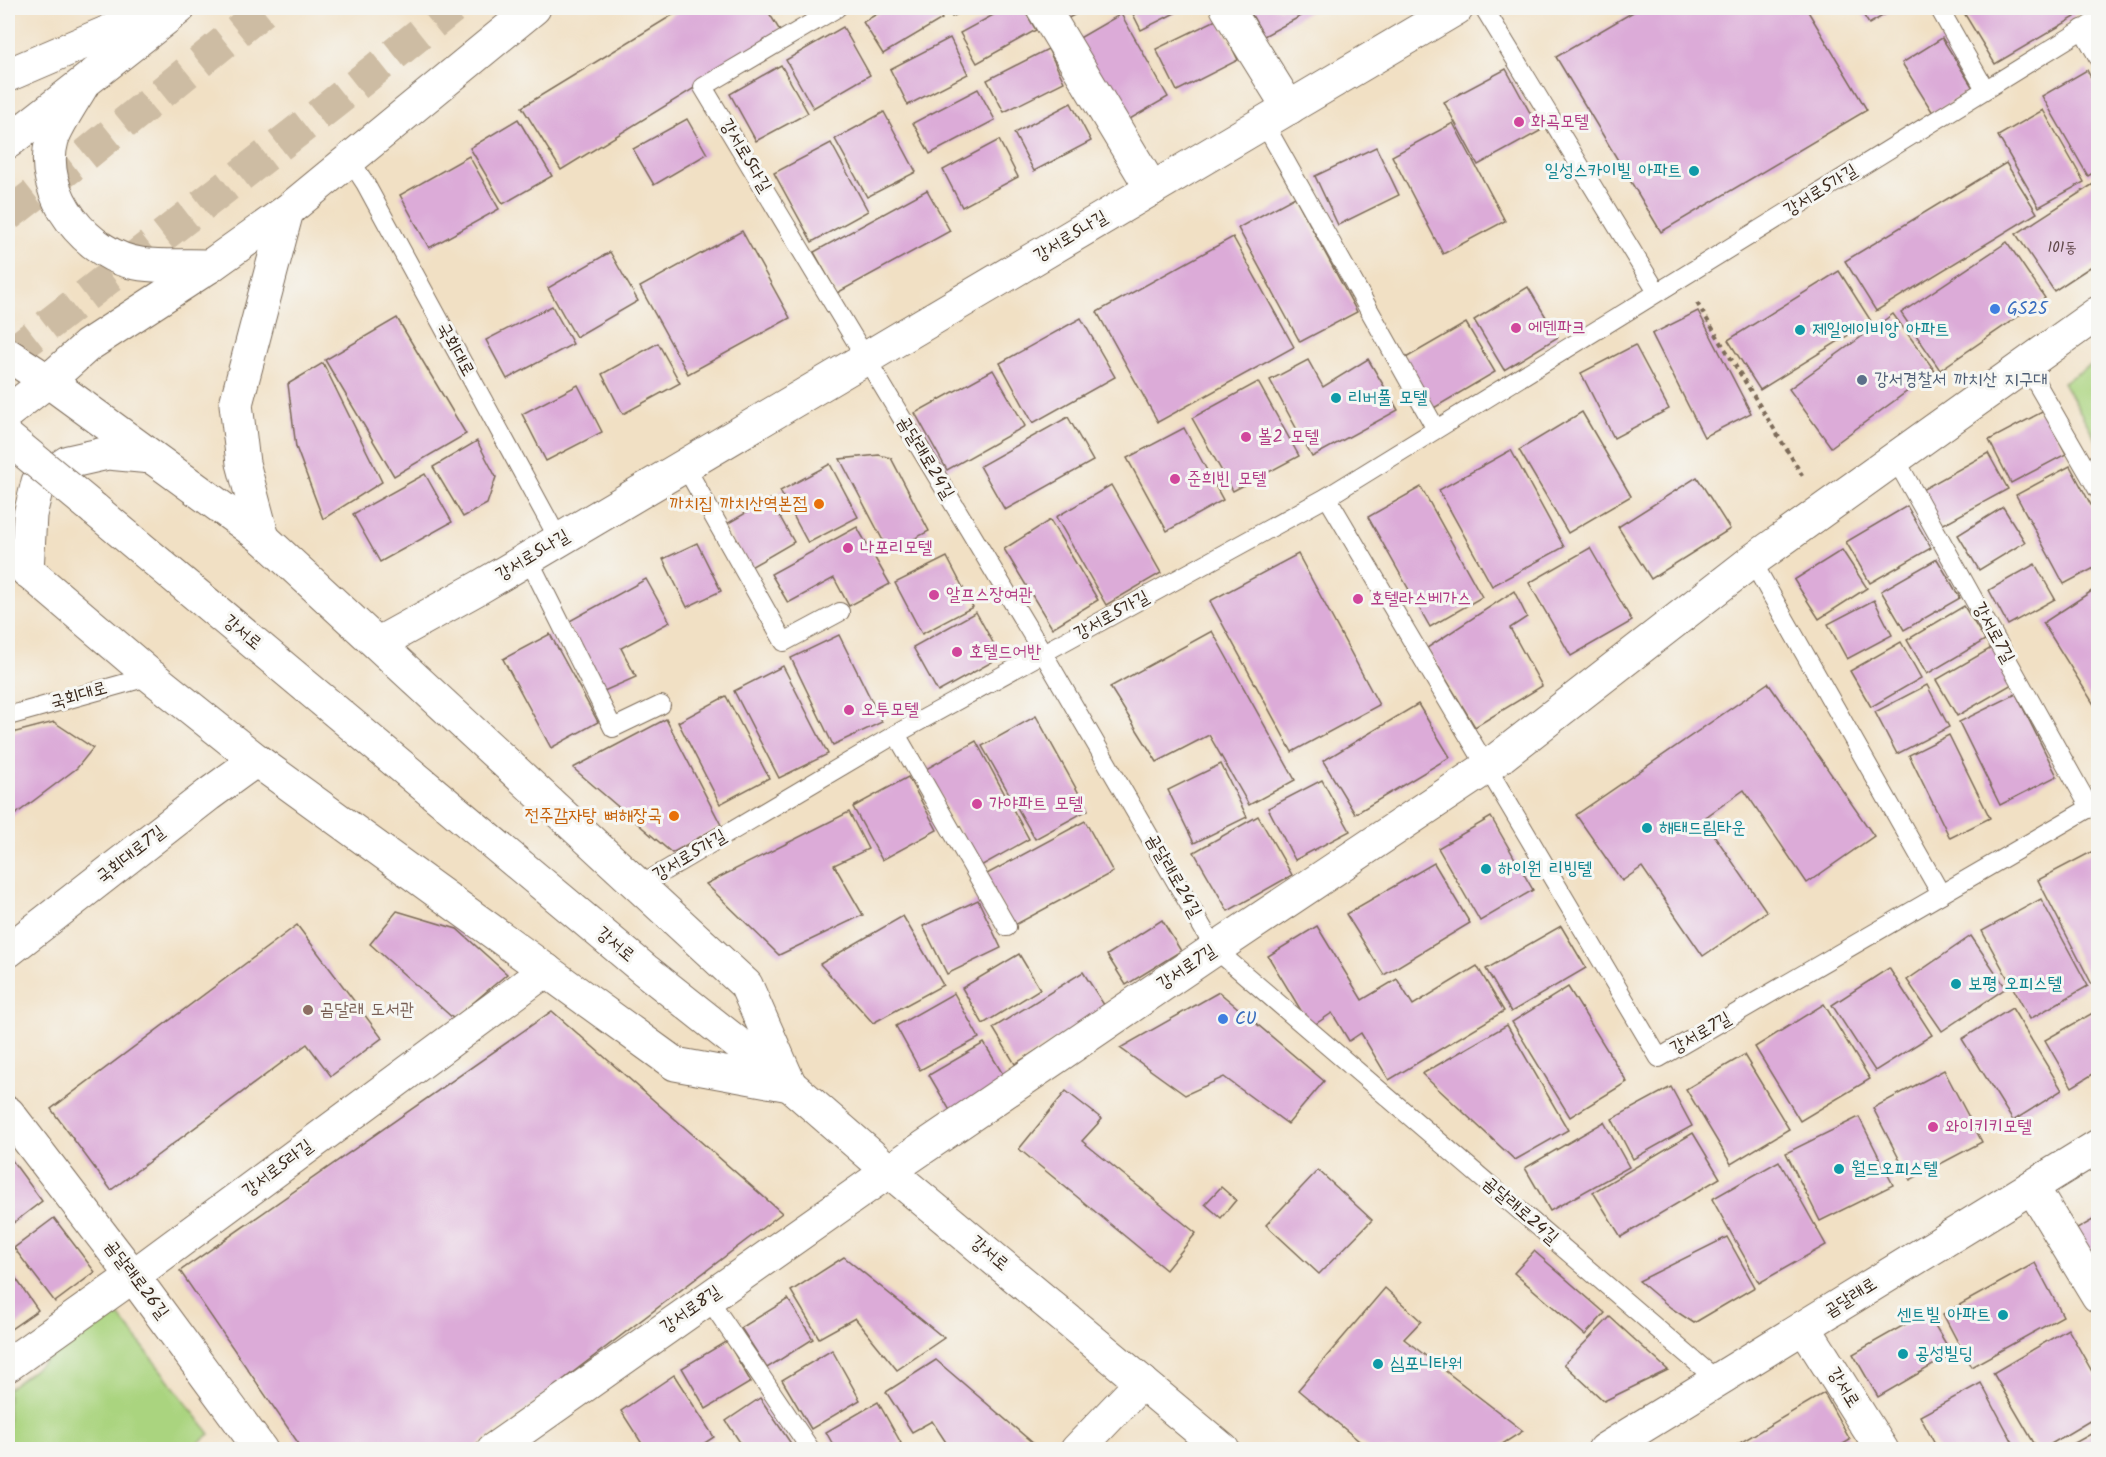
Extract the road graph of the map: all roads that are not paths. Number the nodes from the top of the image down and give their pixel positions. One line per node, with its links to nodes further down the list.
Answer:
1 (164, 8): 13 (street)
2 (179, 8): 14 (street)
3 (534, 8): 18 (street)
4 (837, 8): 25 (lane, 강서로5다길)
5 (1043, 8): 19 (street)
6 (1227, 8): 16 (street)
7 (1457, 8): 16 (street, 강서로5나길)
8 (1485, 8): 22 (lane)
9 (1939, 8): 15 (lane)
10 (2098, 20): 11 (lane, 강서로5가길)
11 (2082, 29): 12 (lane); 15 (lane, 강서로5가길)
12 (2098, 57)
13 (8, 75)
14 (83, 84): 17 (street); 21 (street)
15 (1985, 89): 22 (lane, 강서로5가길)
16 (1276, 116): 19 (street, 강서로5나길); 29 (lane)
17 (8, 142)
18 (350, 160): 20 (street); 37 (lane, 국회대로)
19 (1152, 189): 25 (street, 강서로5나길)
20 (287, 211): 21 (street); 36 (street)
21 (210, 266): 27 (street)
22 (1657, 292): 29 (lane, 강서로5가길)
23 (2098, 313): 26 (street, 강서로7길)
24 (8, 355): 27 (street)
25 (866, 359): 33 (street, 강서로5나길); 43 (lane, 곰달래로24길)
26 (2026, 365): 32 (street, 강서로7길); 34 (lane)
27 (48, 381): 28 (street); 31 (street)
28 (8, 412)
29 (1436, 429): 35 (lane, 강서로5가길)
30 (8, 438): 57 (street, 강서로, bridge)
31 (152, 457): 36 (street); 40 (street)
32 (1895, 458): 39 (street, 강서로7길); 50 (lane, 강서로7길)
33 (685, 466): 37 (street, 강서로5나길); 41 (lane)
34 (2098, 490)
35 (1327, 497): 43 (lane, 강서로5가길); 49 (lane)
36 (263, 538): 42 (street)
37 (559, 540): 38 (street, 강서로5나길)
38 (528, 558): 42 (street, 강서로5나길); 45 (lane)
39 (1752, 561): 49 (street, 강서로7길); 52 (lane)
40 (17, 562): 44 (street)
41 (840, 612)
42 (379, 644): 51 (street)
43 (1043, 653): 47 (lane, 강서로5가길); 54 (lane, 곰달래로24길)
44 (152, 676): 46 (lane, 국회대로); 48 (street)
45 (661, 705)
46 (8, 716)
47 (896, 734): 51 (lane, 강서로5가길); 53 (lane)
48 (256, 760): 55 (street, 국회대로7길); 56 (street)
49 (1486, 768): 52 (lane, 강서로7길); 54 (street, 강서로7길)
50 (2094, 806): 52 (lane, 강서로7길)
51 (639, 886): 57 (street)
52 (1941, 894)
53 (1007, 927)
54 (1215, 949): 60 (street, 강서로7길); 67 (lane, 곰달래로24길)
55 (8, 951)
56 (546, 970): 57 (street); 62 (street, 강서로5라길)
57 (790, 1085): 60 (street, 강서로)
58 (8, 1113): 62 (street, 곰달래로26길)
59 (2098, 1146): 61 (street, 곰달래로)
60 (889, 1170): 64 (street, 강서로8길); 68 (street, 강서로)
61 (2032, 1187): 63 (street); 65 (street, 곰달래로)
62 (133, 1276): 66 (street, 강서로5라길); 69 (street, 곰달래로26길)
63 (2098, 1296)
64 (708, 1298): 70 (street, 강서로8길); 71 (lane)
65 (1804, 1327): 67 (street, 곰달래로); 75 (street, 강서로)
66 (8, 1365)
67 (1717, 1380): 74 (street, 곰달래로)
68 (1142, 1382): 72 (street); 73 (street, 강서로)
69 (261, 1449)
70 (493, 1449)
71 (811, 1449)
72 (1077, 1449)
73 (1223, 1449)
74 (1604, 1449)
75 (1882, 1449)

